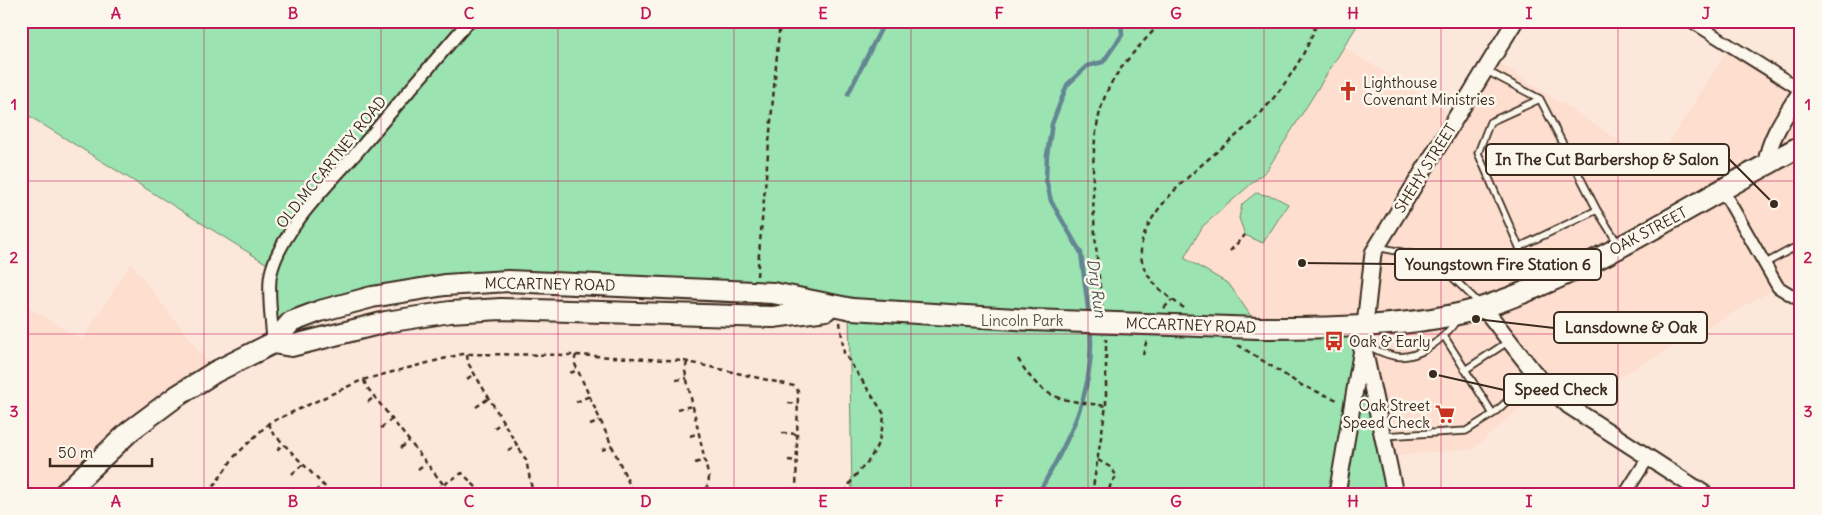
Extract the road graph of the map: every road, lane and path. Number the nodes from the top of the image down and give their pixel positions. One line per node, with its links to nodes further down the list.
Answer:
1 (469, 21): 39 (street, OLD MCCARTNEY ROAD)
2 (780, 21): 24 (path)
3 (1152, 21): 8 (path)
4 (1162, 21): 8 (path)
5 (1317, 21): 25 (path)
6 (1515, 21): 9 (street, SHEHY STREET)
7 (1691, 21): 10 (street)
8 (1158, 26): 32 (path)
9 (1485, 70): 11 (lane); 19 (street, SHEHY STREET)
10 (1801, 90): 13 (street)
11 (1540, 99): 15 (lane); 20 (lane)
12 (1801, 147): 13 (highway, OAK STREET)
13 (1766, 164): 14 (highway, OAK STREET)
14 (1723, 191): 18 (highway, OAK STREET); 22 (street)
15 (1597, 210): 18 (lane); 20 (lane)
16 (1245, 234): 21 (path)
17 (1801, 244): 22 (lane)
18 (1620, 246): 23 (highway, OAK STREET)
19 (1376, 247): 27 (lane); 34 (street, SHEHY STREET)
20 (1519, 247): 23 (lane)
21 (1230, 251)
22 (1764, 264): 26 (street)
23 (1538, 286): 27 (highway, OAK STREET)
24 (756, 292): 28 (highway, MCCARTNEY ROAD); 39 (highway, MCCARTNEY ROAD)
25 (1172, 300): 29 (path); 31 (path)
26 (1801, 301)
27 (1483, 307): 30 (highway, OAK STREET); 38 (street)
28 (846, 309): 34 (highway, MCCARTNEY ROAD, bridge); 39 (highway, MCCARTNEY ROAD); 113 (path)
29 (1187, 310)
30 (1462, 312): 34 (highway, OAK STREET); 35 (lane)
31 (1160, 314)
32 (1103, 315)
33 (1105, 334): 63 (path)
34 (1363, 334): 35 (lane); 61 (street); 78 (street)
35 (1444, 336): 46 (lane)
36 (1148, 338): 42 (path)
37 (1233, 341): 61 (path)
38 (1509, 341): 46 (lane); 49 (street)
39 (273, 343): 103 (highway, MCCARTNEY ROAD)
40 (467, 354): 41 (path); 48 (path); 51 (path)
41 (576, 355): 44 (path); 45 (path)
42 (1143, 355)
43 (1018, 359): 63 (path)
44 (686, 362): 50 (path); 60 (path)
45 (578, 370): 47 (path); 54 (path)
46 (1465, 370): 66 (lane)
47 (570, 373)
48 (474, 374): 52 (path); 56 (path)
49 (1536, 375): 66 (lane); 87 (street)
50 (687, 378): 53 (path); 62 (path)
51 (364, 379): 55 (path); 70 (path)
52 (467, 379)
53 (676, 380)
54 (590, 396): 58 (path); 68 (path)
55 (374, 397): 57 (path); 67 (path)
56 (489, 398): 64 (path); 69 (path)
57 (368, 402)
58 (576, 402)
59 (788, 403): 60 (path)
60 (798, 404): 76 (path)
61 (1351, 404): 116 (street)
62 (693, 406): 65 (path); 74 (path)
63 (1106, 406): 90 (path)
64 (476, 407)
65 (677, 409)
66 (1493, 414): 78 (lane)
67 (392, 419): 72 (path); 79 (path)
68 (601, 421): 71 (path); 82 (path)
69 (503, 422): 73 (path); 81 (path)
70 (269, 423): 80 (path); 104 (path)
71 (590, 425)
72 (381, 428)
73 (494, 428)
74 (699, 433): 77 (path); 88 (path)
75 (782, 433): 76 (path)
76 (797, 434): 91 (path)
77 (690, 436)
78 (1382, 436): 117 (street)
79 (409, 441): 83 (path); 92 (path)
80 (283, 444): 84 (path); 94 (path)
81 (517, 446): 86 (path); 108 (path)
82 (612, 446): 85 (path); 99 (path)
83 (401, 448)
84 (277, 450)
85 (602, 450)
86 (508, 451)
87 (1648, 458): 118 (street); 119 (street)
88 (705, 460): 93 (path); 111 (path)
89 (788, 460): 91 (path)
90 (1098, 460): 114 (path); 115 (path)
91 (796, 461): 101 (path)
92 (426, 463): 95 (path); 98 (path)
93 (696, 463)
94 (302, 464): 96 (path); 97 (path)
95 (418, 469)
96 (292, 474)
97 (323, 484): 102 (path); 105 (path)
98 (443, 484): 106 (path); 107 (path)
99 (630, 488): 109 (path); 110 (path)
100 (787, 489): 101 (path)
101 (796, 489): 112 (path)
102 (315, 492)
103 (64, 494)
104 (208, 494)
105 (332, 494)
106 (429, 494)
107 (483, 494)
108 (533, 494)
109 (626, 494)
110 (654, 494)
111 (705, 494)
112 (796, 494)
113 (845, 494)
114 (1092, 494)
115 (1108, 494)
116 (1336, 494)
117 (1395, 494)
118 (1625, 494)
119 (1706, 494)

